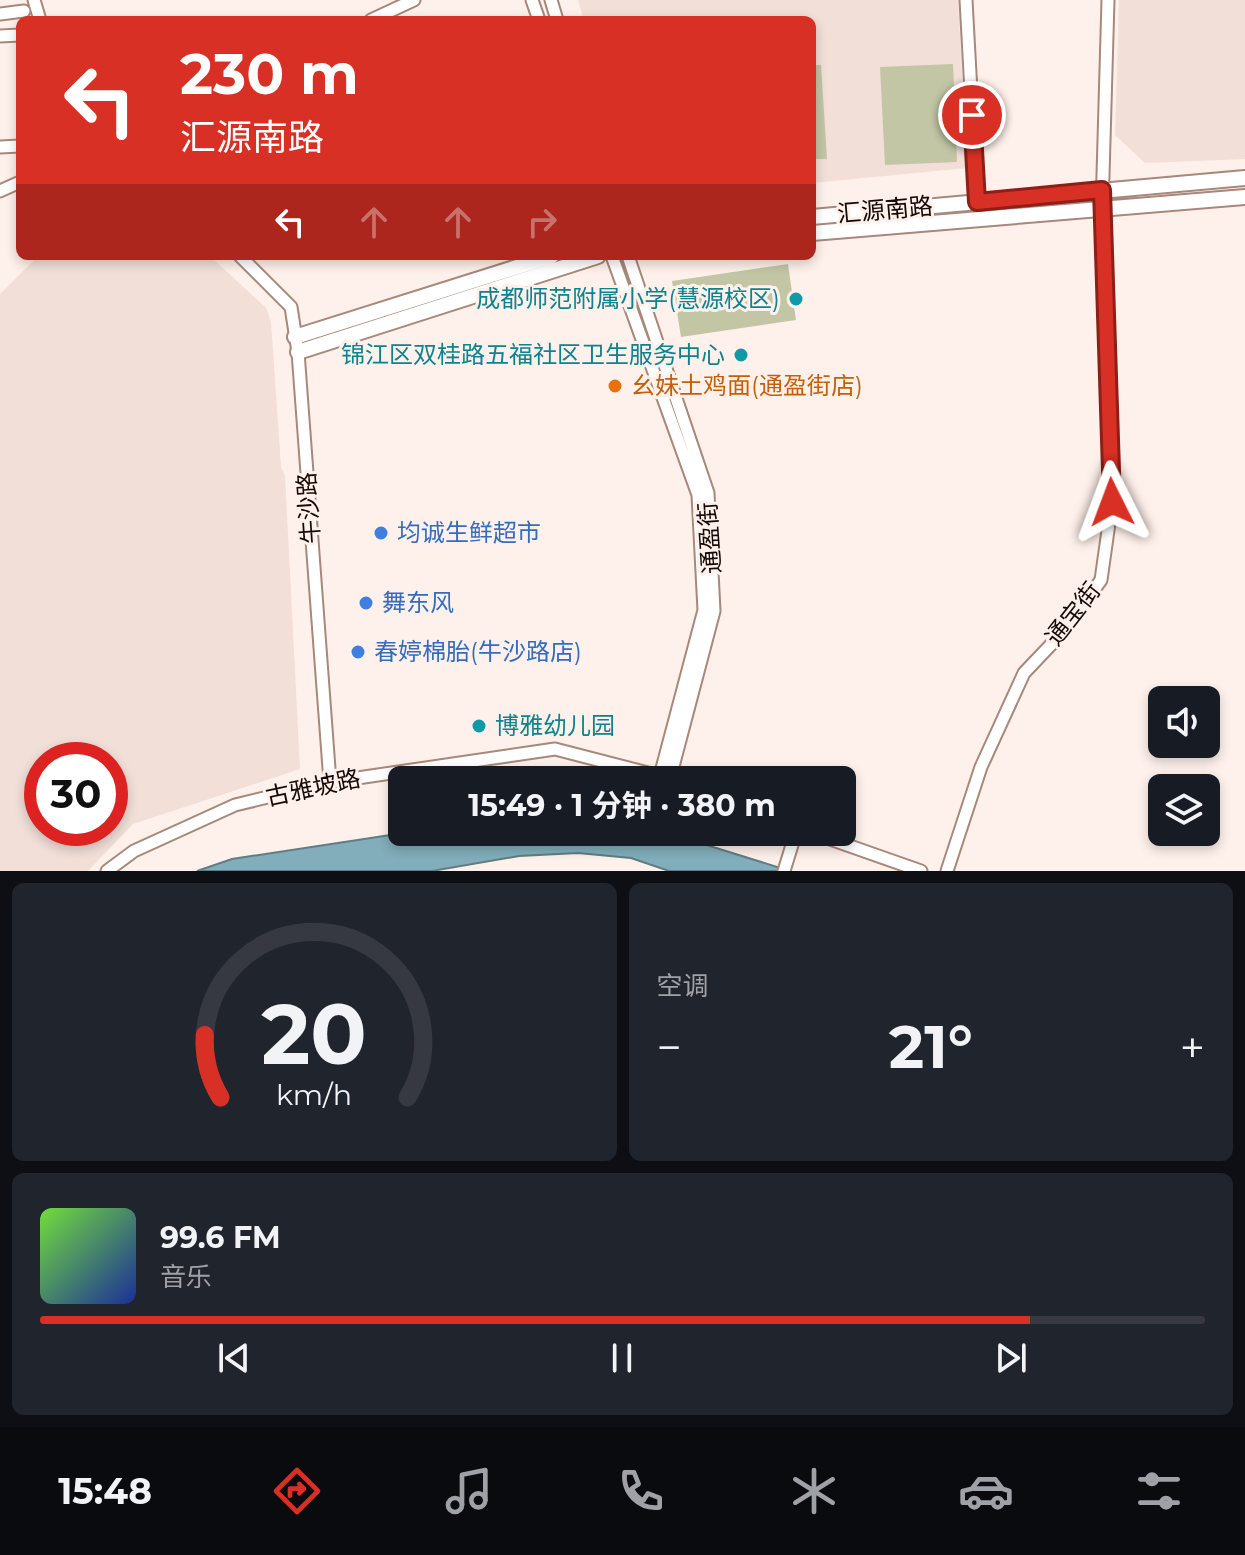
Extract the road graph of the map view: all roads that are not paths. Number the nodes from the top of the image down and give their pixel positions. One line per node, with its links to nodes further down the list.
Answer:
1 (414, 0): 6 (street)
2 (966, 0): 10 (street)
3 (1108, 0): 8 (street, 通宝街)
4 (24, 11): 5 (street)
5 (0, 14)
6 (380, 16)
7 (1245, 178): 8 (street, 汇源南路)
8 (1102, 190): 10 (street, 汇源南路); 11 (street, 通宝街)
9 (1245, 197): 11 (street, 汇源南路)
10 (977, 202): 12 (street, 汇源南路)
11 (1102, 208): 13 (street, 汇源南路); 31 (street, 通宝街)
12 (816, 217)
13 (816, 233)
14 (244, 260): 19 (street, 牛沙路)
15 (540, 260): 19 (street)
16 (584, 260): 19 (street)
17 (613, 260): 22 (street, 通盈街)
18 (629, 260): 23 (street, 通盈街)
19 (296, 344): 25 (street, 牛沙路)
20 (439, 766): 21 (street, 古雅坡路)
21 (622, 766)
22 (672, 766)
23 (672, 766)
24 (388, 773): 25 (street, 古雅坡路)
25 (330, 782): 28 (street, 古雅坡路)
26 (792, 846): 29 (street)
27 (850, 846): 30 (street)
28 (107, 871)
29 (784, 871)
30 (921, 871)
31 (947, 871)

